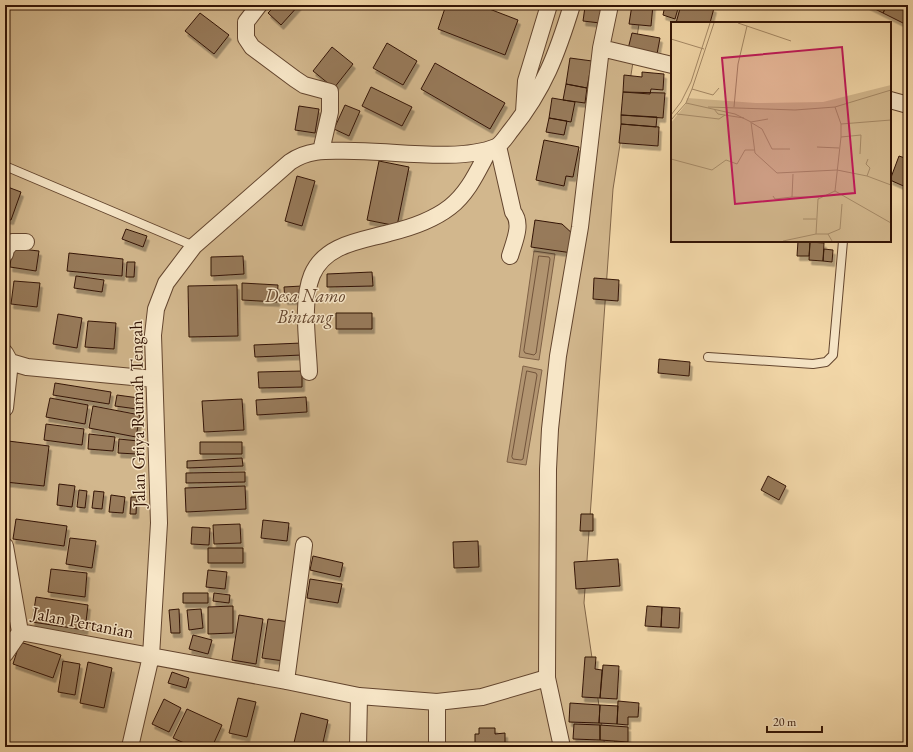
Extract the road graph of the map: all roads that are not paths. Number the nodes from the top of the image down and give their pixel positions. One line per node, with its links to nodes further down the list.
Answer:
1 (259, 5): 11 (street)
2 (548, 5): 9 (street)
3 (572, 5): 9 (street)
4 (610, 5): 5 (street)
5 (601, 48): 6 (street); 28 (street)
6 (671, 65)
7 (891, 100): 8 (street)
8 (908, 105)
9 (524, 114): 10 (street)
10 (493, 148): 11 (street, Jalan Griya Rumah Tengah); 17 (street); 20 (street)
11 (321, 151): 15 (street, Jalan Griya Rumah Tengah)
12 (5, 166): 15 (lane)
13 (26, 242): 16 (street)
14 (843, 242): 19 (lane)
15 (194, 246): 21 (street, Jalan Griya Rumah Tengah)
16 (5, 254)
17 (510, 256)
18 (8, 357): 21 (street); 22 (street)
19 (708, 357)
20 (309, 372)
21 (154, 379): 27 (street, Jalan Griya Rumah Tengah)
22 (5, 408)
23 (304, 545): 29 (street)
24 (5, 546): 25 (street, Jalan Pertanian)
25 (20, 632): 26 (street); 27 (street, Jalan Pertanian)
26 (5, 654)
27 (151, 656): 29 (street, Jalan Pertanian); 32 (street, Jalan Griya Rumah Tengah)
28 (547, 678): 31 (street, Jalan Pertanian); 35 (street)
29 (286, 681): 30 (street, Jalan Pertanian)
30 (359, 696): 31 (street, Jalan Pertanian); 33 (street)
31 (437, 702): 34 (street)
32 (130, 747)
33 (358, 747)
34 (437, 747)
35 (562, 747)

